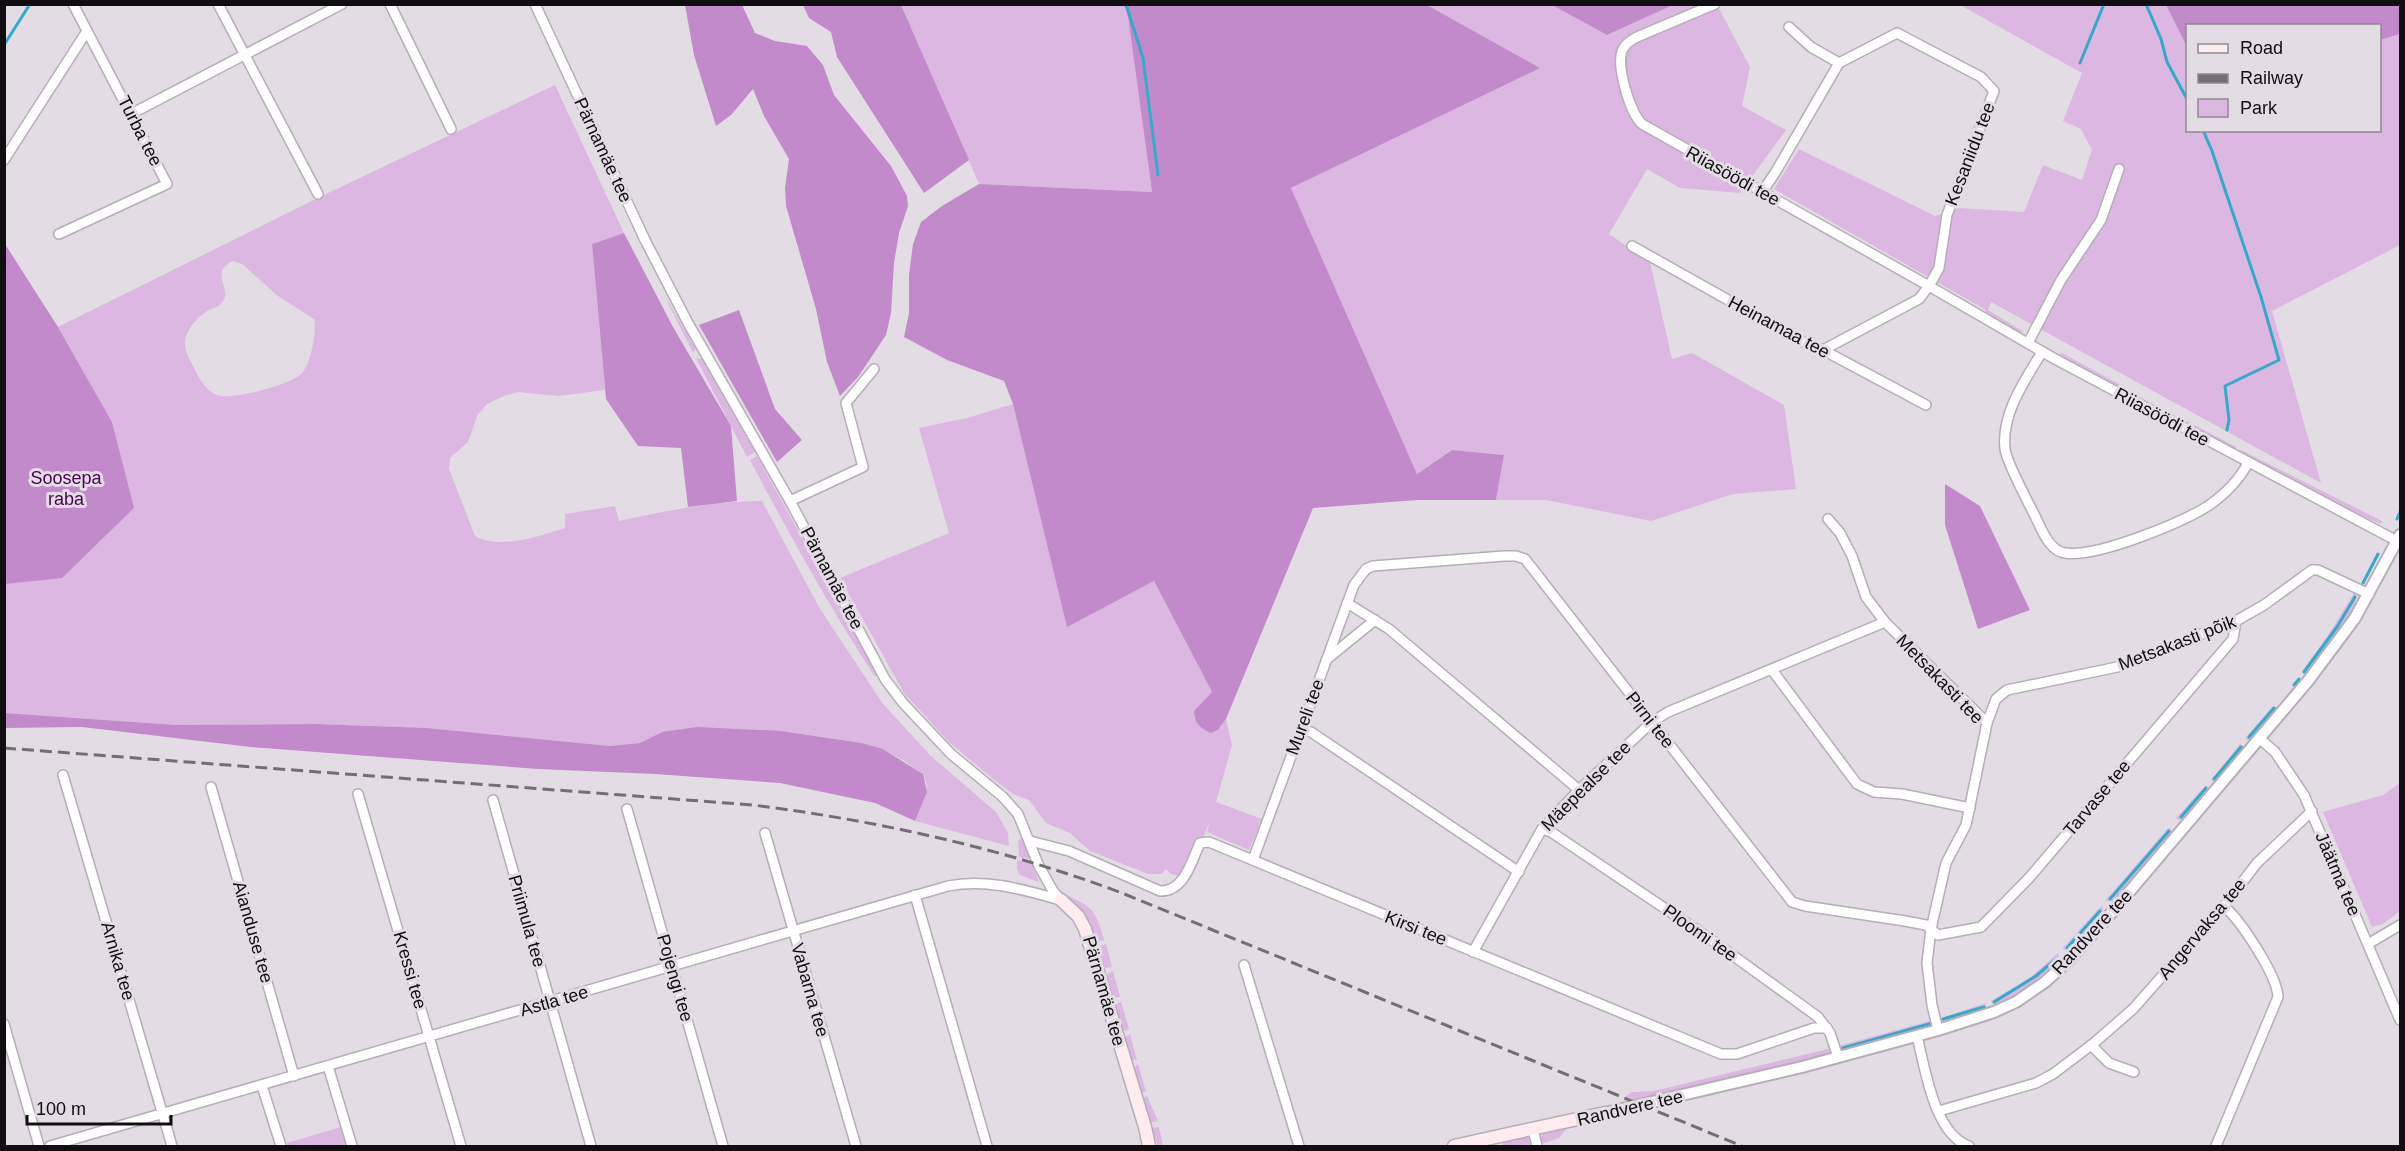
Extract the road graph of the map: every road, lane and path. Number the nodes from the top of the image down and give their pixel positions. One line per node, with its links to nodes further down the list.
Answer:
1 (73, 4): 8 (street, Turba tee)
2 (218, 4): 9 (street)
3 (342, 4): 9 (street)
4 (390, 4): 12 (street)
5 (535, 4): 26 (street, Pärnamäe tee)
6 (1715, 4): 15 (street, Riiasöödi tee)
7 (1789, 27): 10 (street)
8 (87, 31): 11 (street, Turba tee); 13 (street)
9 (244, 55): 11 (street); 16 (street)
10 (1839, 63): 15 (street); 19 (street, Kesaniidu tee)
11 (131, 114): 17 (street, Turba tee)
12 (451, 129)
13 (4, 160)
14 (2119, 170): 20 (street)
15 (1762, 192): 19 (street, Riiasöödi tee)
16 (318, 194)
17 (59, 234)
18 (1632, 246): 21 (street, Heinamaa tee)
19 (1929, 286): 20 (street, Riiasöödi tee); 21 (street)
20 (2028, 343): 22 (street, Riiasöödi tee)
21 (1823, 350): 24 (street, Heinamaa tee)
22 (2042, 352): 25 (street, Riiasöödi tee); 25 (street)
23 (874, 369): 26 (street)
24 (1926, 405)
25 (2248, 463): 28 (street, Riiasöödi tee)
26 (790, 501): 51 (street, Pärnamäe tee)
27 (1828, 519): 34 (street, Metsakasti tee)
28 (2399, 538): 30 (street, Randvere tee)
29 (1360, 575): 31 (street, Mureli tee); 37 (street, Pirni tee)
30 (2368, 594): 33 (street, Metsakasti põik); 40 (street, Randvere tee)
31 (1347, 603): 32 (street); 35 (street, Mureli tee)
32 (1375, 620): 35 (street); 43 (street)
33 (2236, 621): 38 (street, Metsakasti põik); 58 (street, Tarvase tee)
34 (1886, 622): 36 (street, Mäepealse tee); 38 (street, Metsakasti tee)
35 (1327, 659): 39 (street, Mureli tee)
36 (1772, 670): 37 (street, Mäepealse tee); 46 (street)
37 (1652, 722): 43 (street, Mäepealse tee); 58 (street, Pirni tee)
38 (1987, 723): 46 (street, Metsakasti tee)
39 (1301, 729): 52 (street, Mureli tee); 53 (street)
40 (2259, 738): 48 (street, Jäätma tee); 68 (street, Randvere tee)
41 (63, 775): 79 (street, Arnika tee)
42 (211, 787): 75 (street, Aianduse tee)
43 (1579, 790): 49 (street, Mäepealse tee)
44 (358, 794): 70 (street, Kressi tee)
45 (493, 800): 64 (street, Priimula tee)
46 (1970, 808): 58 (street, Metsakasti tee)
47 (627, 809): 63 (street, Pojengi tee)
48 (2312, 811): 56 (street, Angervaksa tee); 60 (street, Jäätma tee)
49 (1542, 829): 53 (street, Mäepealse tee); 67 (street, Ploomi tee)
50 (765, 833): 59 (street, Vabarna tee)
51 (1030, 841): 52 (street, Kirsi tee); 55 (street, Pärnamäe tee)
52 (1253, 860): 61 (street, Kirsi tee)
53 (1518, 872): 61 (street, Mäepealse tee)
54 (915, 895): 55 (street, Astla tee); 59 (street, Astla tee); 91 (street)
55 (1061, 900): 80 (main road, Pärnamäe tee)
56 (2224, 906): 71 (street, Angervaksa tee); 98 (street)
57 (2400, 925): 60 (street)
58 (1931, 930): 68 (street, Metsakasti tee)
59 (793, 931): 63 (street, Astla tee); 90 (street, Vabarna tee)
60 (2368, 944): 65 (street, Jäätma tee)
61 (1473, 952): 67 (street, Kirsi tee)
62 (1244, 965): 94 (street)
63 (671, 967): 64 (street, Astla tee); 89 (street, Pojengi tee)
64 (550, 1002): 70 (street, Astla tee); 88 (street, Priimula tee)
65 (2400, 1020)
66 (4, 1024): 82 (street)
67 (1827, 1028): 72 (street, Ploomi tee)
68 (1938, 1030): 69 (street, Randvere tee)
69 (1917, 1036): 72 (street, Randvere tee); 77 (street)
70 (430, 1037): 73 (street, Astla tee); 87 (street, Kressi tee)
71 (2091, 1045): 74 (street); 77 (street, Angervaksa tee)
72 (1838, 1057): 78 (street, Randvere tee)
73 (328, 1066): 75 (street, Astla tee); 86 (street)
74 (2134, 1072)
75 (294, 1076): 76 (street, Astla tee)
76 (262, 1086): 79 (street, Astla tee); 85 (street)
77 (1939, 1111): 97 (street)
78 (1605, 1113): 81 (main road, Randvere tee)
79 (163, 1114): 83 (street, Astla tee); 84 (street, Arnika tee)
80 (1145, 1127): 92 (main road, Pärnamäe tee); 93 (main road, Pärnamäe tee)
81 (1533, 1129): 95 (main road, Randvere tee); 96 (street)
82 (39, 1146)
83 (50, 1146)
84 (172, 1146)
85 (280, 1146)
86 (352, 1146)
87 (461, 1146)
88 (591, 1146)
89 (723, 1146)
90 (856, 1146)
91 (987, 1146)
92 (1149, 1146)
93 (1155, 1146)
94 (1299, 1146)
95 (1454, 1146)
96 (1537, 1146)
97 (1969, 1146)
98 (2216, 1146)

